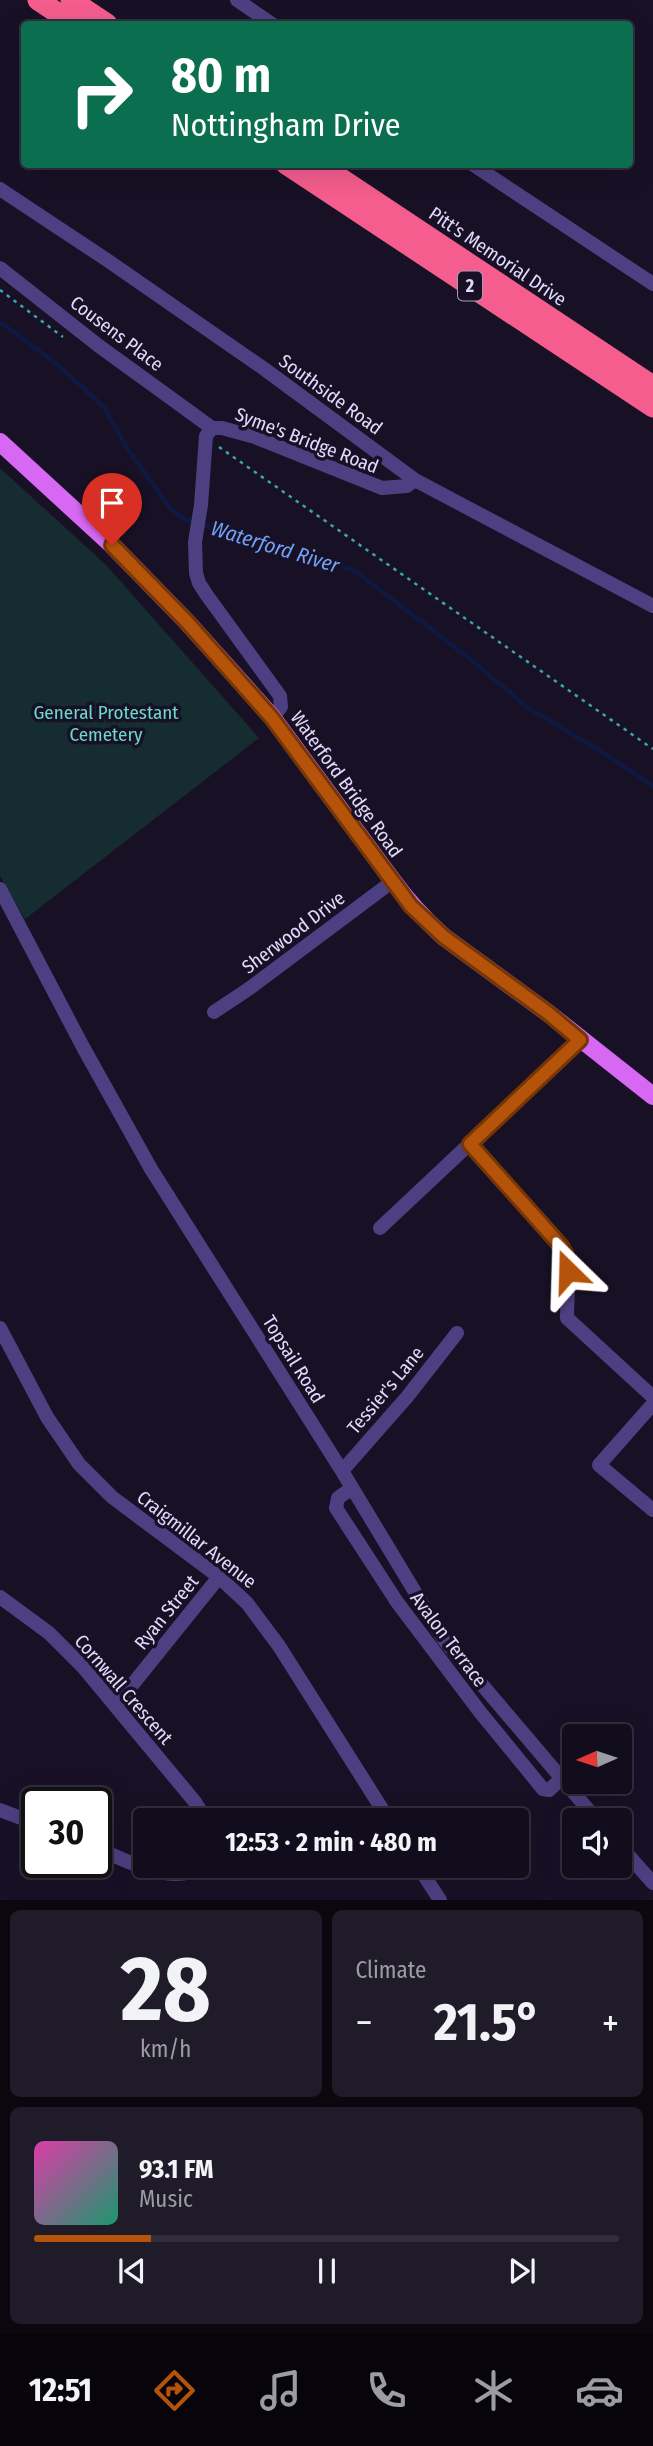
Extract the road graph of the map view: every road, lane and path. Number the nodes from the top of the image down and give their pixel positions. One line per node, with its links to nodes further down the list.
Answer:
1 (38, 0): 4 (highway)
2 (71, 0): 5 (highway)
3 (237, 0): 6 (street)
4 (70, 21)
5 (102, 21)
6 (268, 21)
7 (292, 168): 14 (highway, Pitt's Memorial Drive / 2)
8 (324, 168): 13 (highway, Pitt's Memorial Drive / 2)
9 (478, 168): 12 (street)
10 (0, 189): 18 (street, Southside Road)
11 (0, 268): 15 (street, Cousens Place)
12 (653, 284)
13 (653, 386)
14 (653, 407)
15 (212, 428): 18 (street, Syme's Bridge Road); 20 (street, Syme's Bridge Road)
16 (0, 442): 20 (main road, Waterford Bridge Road)
17 (218, 446): 21 (path)
18 (415, 480): 19 (street, Southside Road)
19 (653, 606)
20 (272, 718): 22 (main road, Waterford Bridge Road)
21 (653, 749)
22 (393, 881): 24 (street, Sherwood Drive); 25 (main road, Waterford Bridge Road)
23 (0, 889): 33 (street, Topsail Road)
24 (214, 1012)
25 (580, 1040): 26 (main road, Waterford Bridge Road); 27 (street)
26 (653, 1096)
27 (470, 1144): 28 (street); 31 (street)
28 (380, 1228)
29 (0, 1328): 36 (street, Craigmillar Avenue)
30 (457, 1333): 33 (street, Tessier's Lane)
31 (653, 1397)
32 (653, 1404): 35 (street)
33 (342, 1471): 34 (street, Topsail Road)
34 (352, 1488): 39 (street, Topsail Road); 39 (street, Avalon Terrace)
35 (653, 1510)
36 (219, 1577): 38 (street, Ryan Street); 41 (street, Craigmillar Avenue)
37 (0, 1597): 38 (street, Cornwall Crescent)
38 (116, 1704): 40 (street, Cornwall Crescent)
39 (561, 1779): 42 (street, Topsail Road)
40 (199, 1808)
41 (381, 1808)
42 (586, 1808)
43 (0, 1810): 44 (street)
44 (21, 1818)
45 (112, 1854): 47 (street)
46 (632, 1859): 49 (street)
47 (133, 1862)
48 (426, 1878): 50 (street)
49 (653, 1883)
50 (440, 1900)

